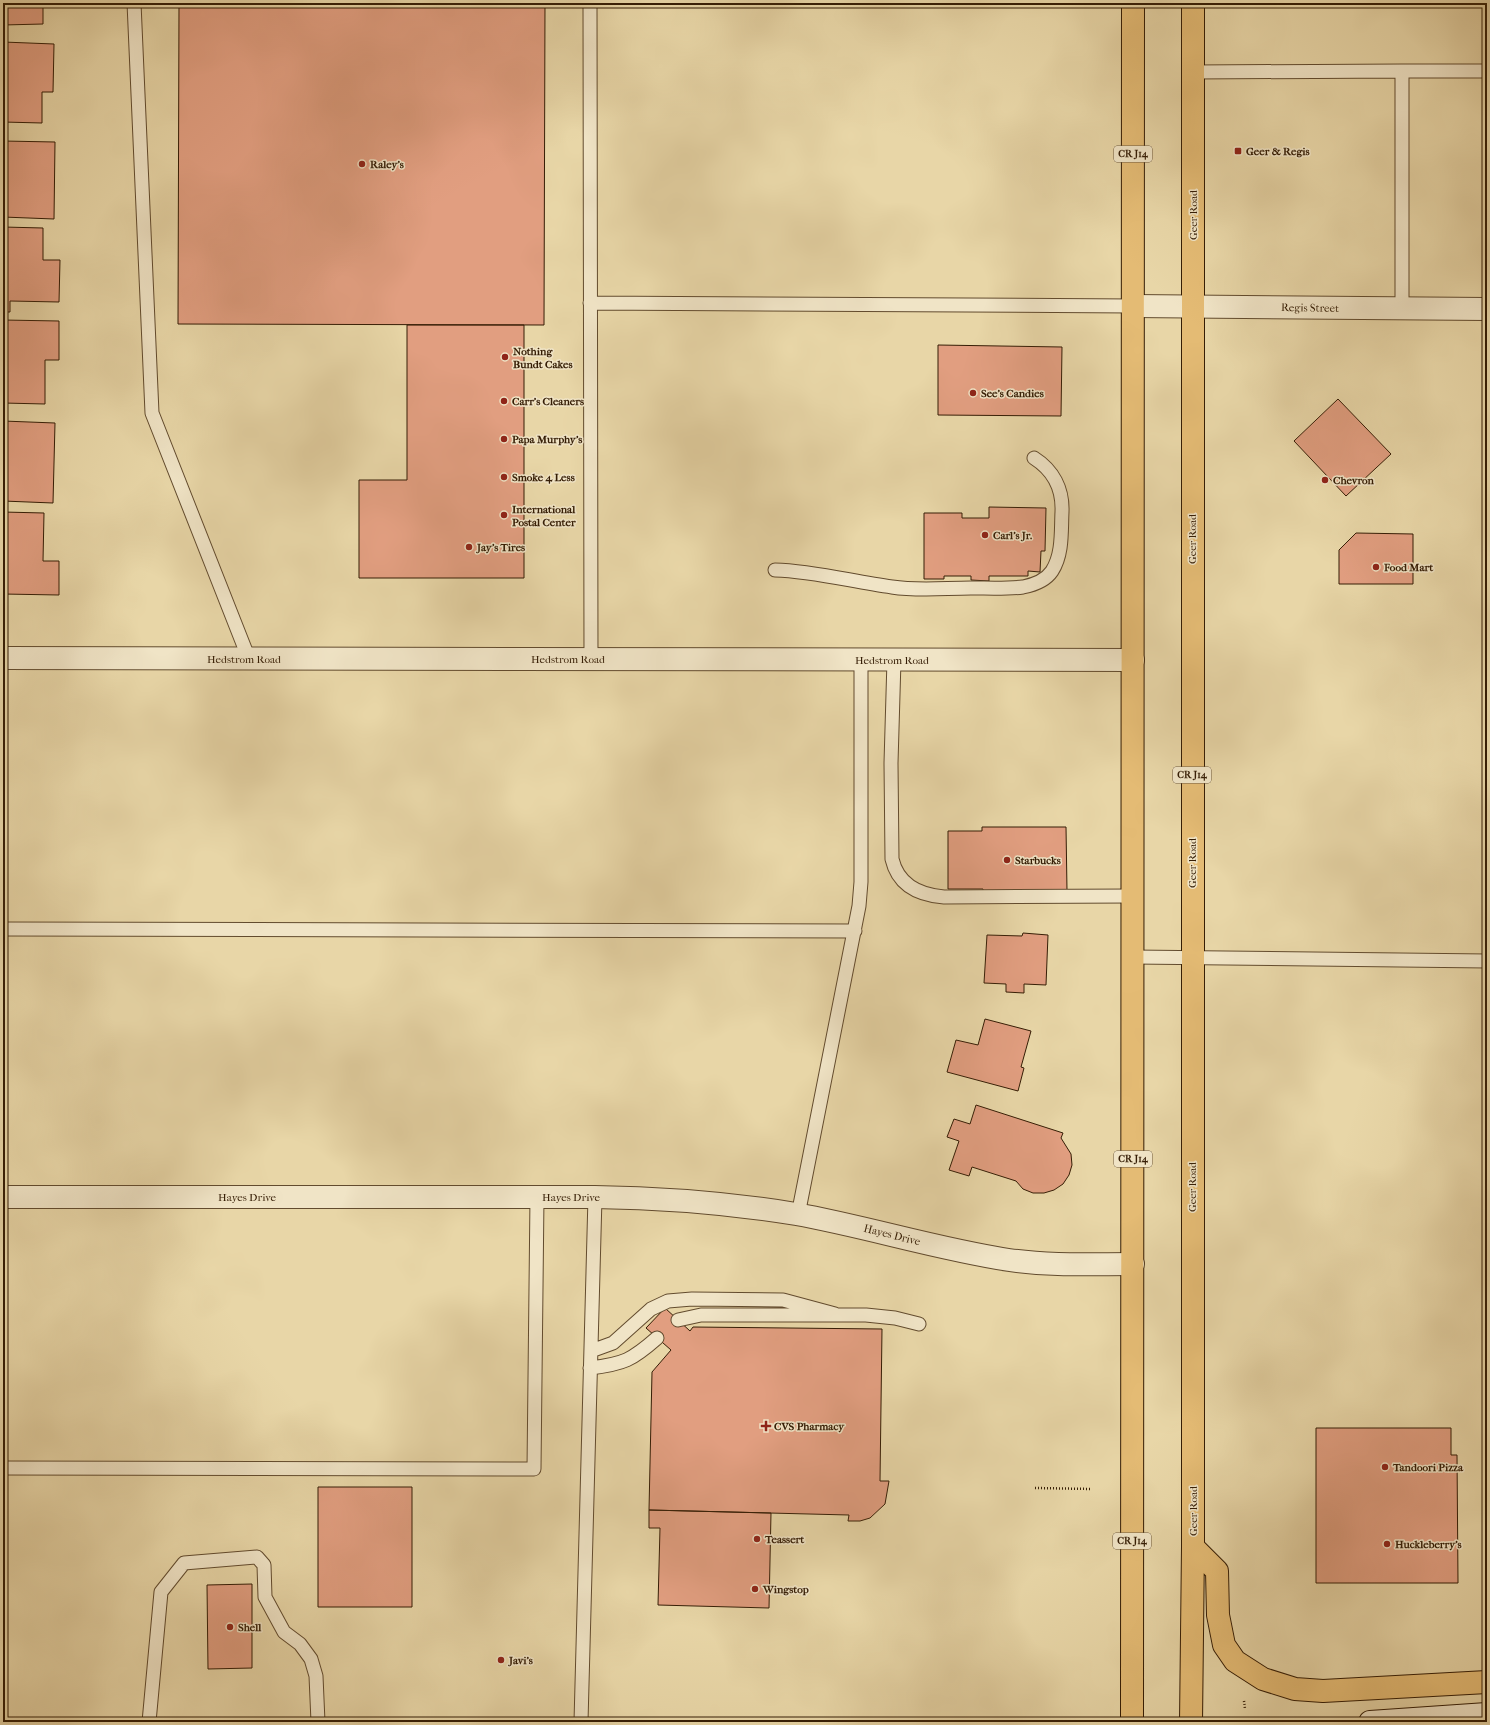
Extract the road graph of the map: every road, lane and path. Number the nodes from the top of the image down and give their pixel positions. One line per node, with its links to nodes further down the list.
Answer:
1 (134, 3): 16 (lane)
2 (590, 3): 8 (lane)
3 (1134, 3): 9 (main road, CR J14)
4 (1193, 3): 6 (main road, Geer Road / CR J14)
5 (1402, 71): 6 (lane); 7 (lane); 11 (lane)
6 (1193, 72): 10 (main road, Geer Road / CR J14)
7 (1487, 72)
8 (590, 303): 9 (lane); 17 (lane)
9 (1134, 306): 10 (street, Regis Street); 20 (main road, CR J14)
10 (1193, 307): 11 (street, Regis Street); 25 (main road, Geer Road / CR J14)
11 (1402, 309): 12 (street, Regis Street)
12 (1487, 310)
13 (1034, 458): 14 (lane)
14 (775, 570)
15 (3, 658): 16 (street, Hedstrom Road)
16 (249, 659): 17 (street, Hedstrom Road)
17 (591, 659): 18 (street, Hedstrom Road)
18 (861, 660): 19 (street, Hedstrom Road); 23 (lane)
19 (894, 660): 20 (street, Hedstrom Road); 21 (lane)
20 (1134, 660): 21 (main road, CR J14)
21 (1133, 896): 24 (main road, CR J14)
22 (3, 928): 23 (lane)
23 (855, 931): 30 (lane)
24 (1133, 957): 25 (lane); 31 (main road, CR J14)
25 (1192, 958): 26 (lane); 41 (main road, Geer Road / CR J14)
26 (1487, 961)
27 (3, 1197): 28 (street, Hayes Drive)
28 (537, 1197): 29 (street, Hayes Drive); 38 (lane)
29 (595, 1197): 30 (street, Hayes Drive); 36 (lane)
30 (798, 1215): 31 (street, Hayes Drive)
31 (1133, 1264): 47 (main road, CR J14)
32 (835, 1314): 33 (lane); 34 (lane); 36 (lane)
33 (678, 1320)
34 (919, 1324)
35 (657, 1338): 37 (lane)
36 (591, 1351): 37 (lane)
37 (590, 1368): 46 (lane)
38 (3, 1468)
39 (1035, 1488): 40 (path)
40 (1092, 1489)
41 (1193, 1547): 42 (main road); 48 (main road, Geer Road / CR J14)
42 (1487, 1682)
43 (1487, 1714): 49 (street)
44 (149, 1722): 45 (lane)
45 (318, 1722)
46 (581, 1722)
47 (1132, 1722)
48 (1191, 1722)
49 (1370, 1722)

